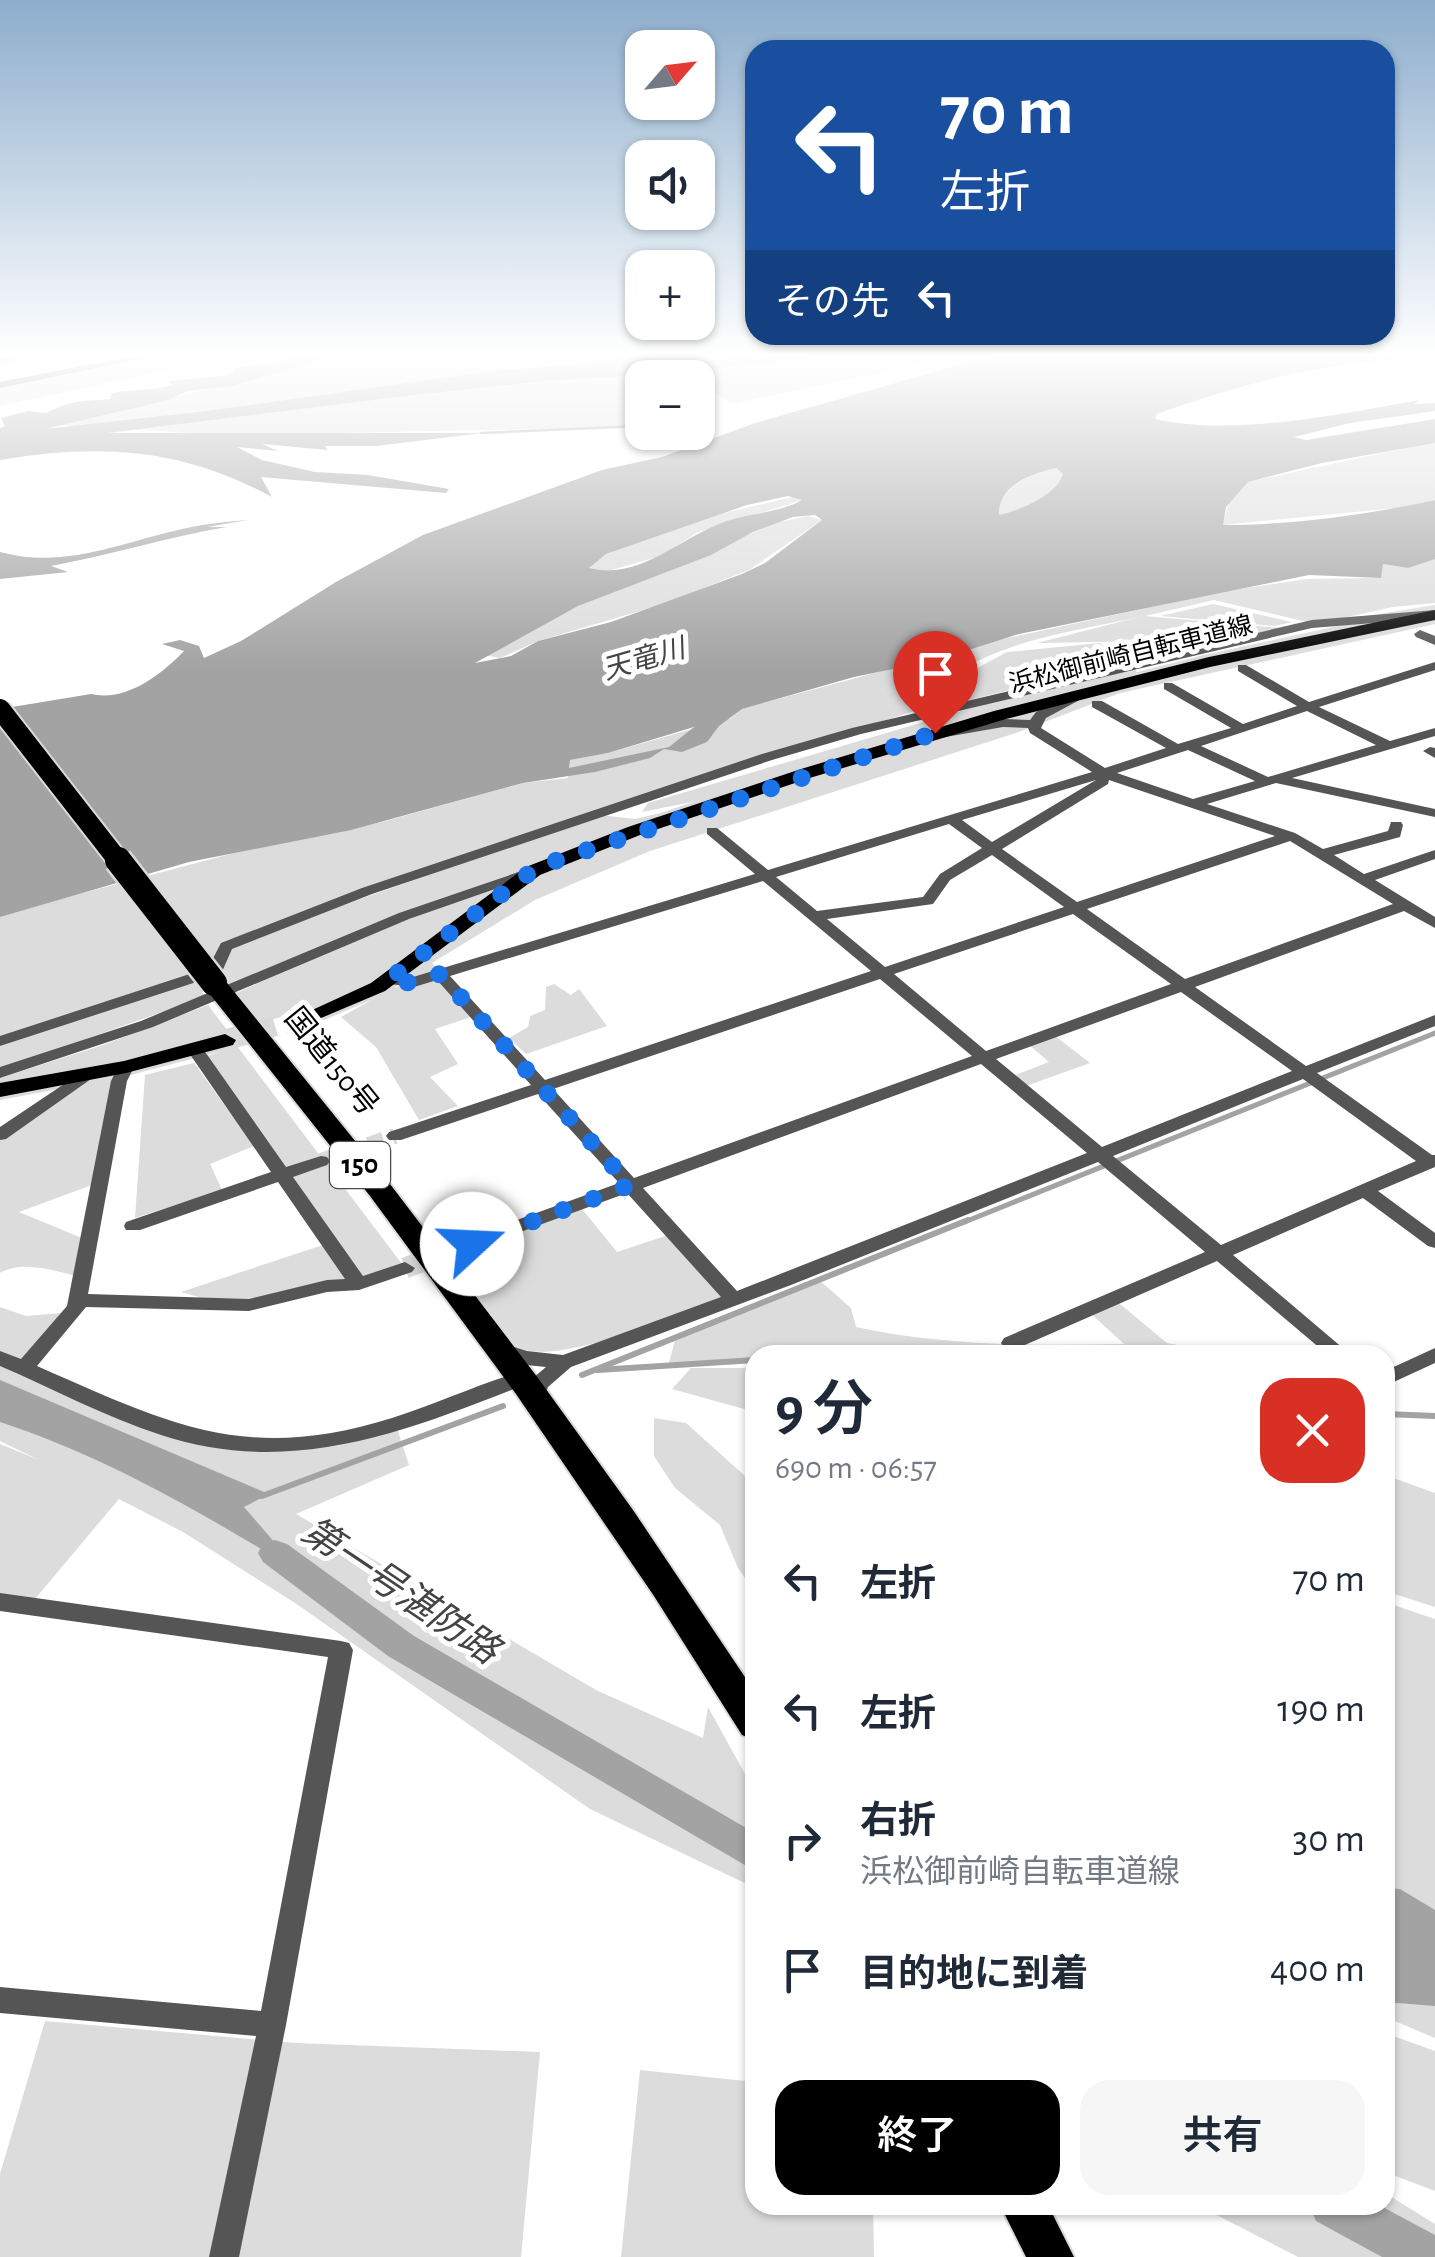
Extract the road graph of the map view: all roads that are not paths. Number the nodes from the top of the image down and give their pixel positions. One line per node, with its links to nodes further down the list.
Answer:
1 (1435, 615): 7 (main road, 浜松御前崎自転車道線); 43 (street)
2 (1420, 634): 3 (street)
3 (1435, 640)
4 (1435, 666): 9 (street)
5 (1242, 668): 9 (street)
6 (1168, 686): 12 (street)
7 (1080, 694): 11 (street); 14 (main road, 浜松御前崎自転車道線)
8 (1098, 704): 16 (street)
9 (1308, 706): 12 (street); 15 (street)
10 (0, 709): 39 (highway, 国道150号 / 150, bridge)
11 (1034, 724): 14 (street); 17 (street)
12 (1241, 728): 16 (street)
13 (1435, 732): 15 (street)
14 (935, 733): 28 (main road, 浜松御前崎自転車道線)
15 (1387, 745): 18 (street)
16 (1182, 747): 17 (street); 18 (street)
17 (1107, 774): 19 (street); 21 (street); 25 (street)
18 (1267, 779): 19 (street); 20 (street)
19 (1194, 803): 24 (street)
20 (1435, 812)
21 (951, 819): 25 (street); 29 (street)
22 (1396, 825): 26 (street)
23 (712, 831): 29 (street)
24 (1290, 836): 26 (street); 32 (street)
25 (991, 848): 32 (street); 33 (street)
26 (1322, 854): 30 (street)
27 (1435, 854): 30 (street)
28 (532, 871): 37 (main road, 浜松御前崎自転車道線); 39 (street)
29 (765, 876): 33 (street); 36 (street)
30 (1362, 879): 31 (street)
31 (1405, 905): 34 (street); 38 (street)
32 (1075, 908): 35 (street); 38 (street)
33 (814, 916): 35 (street)
34 (1435, 923)
35 (879, 970): 45 (street); 50 (street)
36 (440, 974): 37 (street); 50 (street)
37 (388, 980): 40 (main road, 浜松御前崎自転車道線)
38 (1182, 986): 45 (street); 48 (street)
39 (218, 989): 47 (street); 70 (highway, 国道150号 / 150)
40 (307, 1017)
41 (1435, 1020): 48 (street)
42 (225, 1040): 44 (main road)
43 (0, 1041)
44 (195, 1050): 46 (main road); 57 (street)
45 (984, 1056): 54 (street); 58 (street)
46 (126, 1067): 49 (main road); 66 (street)
47 (0, 1073)
48 (1304, 1073): 54 (street); 56 (street)
49 (85, 1075): 51 (main road); 53 (street)
50 (539, 1083): 52 (street); 58 (street)
51 (0, 1090)
52 (392, 1133)
53 (0, 1135)
54 (1102, 1153): 63 (street); 67 (street)
55 (318, 1158): 57 (street)
56 (1432, 1161): 59 (street)
57 (279, 1170): 60 (street); 65 (street)
58 (630, 1185): 62 (street); 67 (street)
59 (1365, 1190): 61 (street); 63 (street)
60 (133, 1226)
61 (1435, 1242)
62 (472, 1244)
63 (1220, 1253): 68 (street); 69 (street)
64 (405, 1268): 65 (street)
65 (360, 1284): 66 (street)
66 (78, 1300): 74 (street)
67 (734, 1300): 73 (street)
68 (1011, 1343)
69 (1330, 1345)
70 (502, 1350): 73 (street); 76 (highway, 国道150号 / 150)
71 (1435, 1355): 75 (street)
72 (0, 1358): 74 (street)
73 (564, 1362): 76 (street)
74 (24, 1368): 76 (street)
75 (1395, 1374)
76 (529, 1387): 78 (highway, 国道150号 / 150)
77 (0, 1602): 80 (street)
78 (745, 1708)
79 (0, 2000): 80 (street)
80 (272, 2026): 82 (street)
81 (1028, 2215): 83 (highway)
82 (224, 2257)
83 (1051, 2257)

